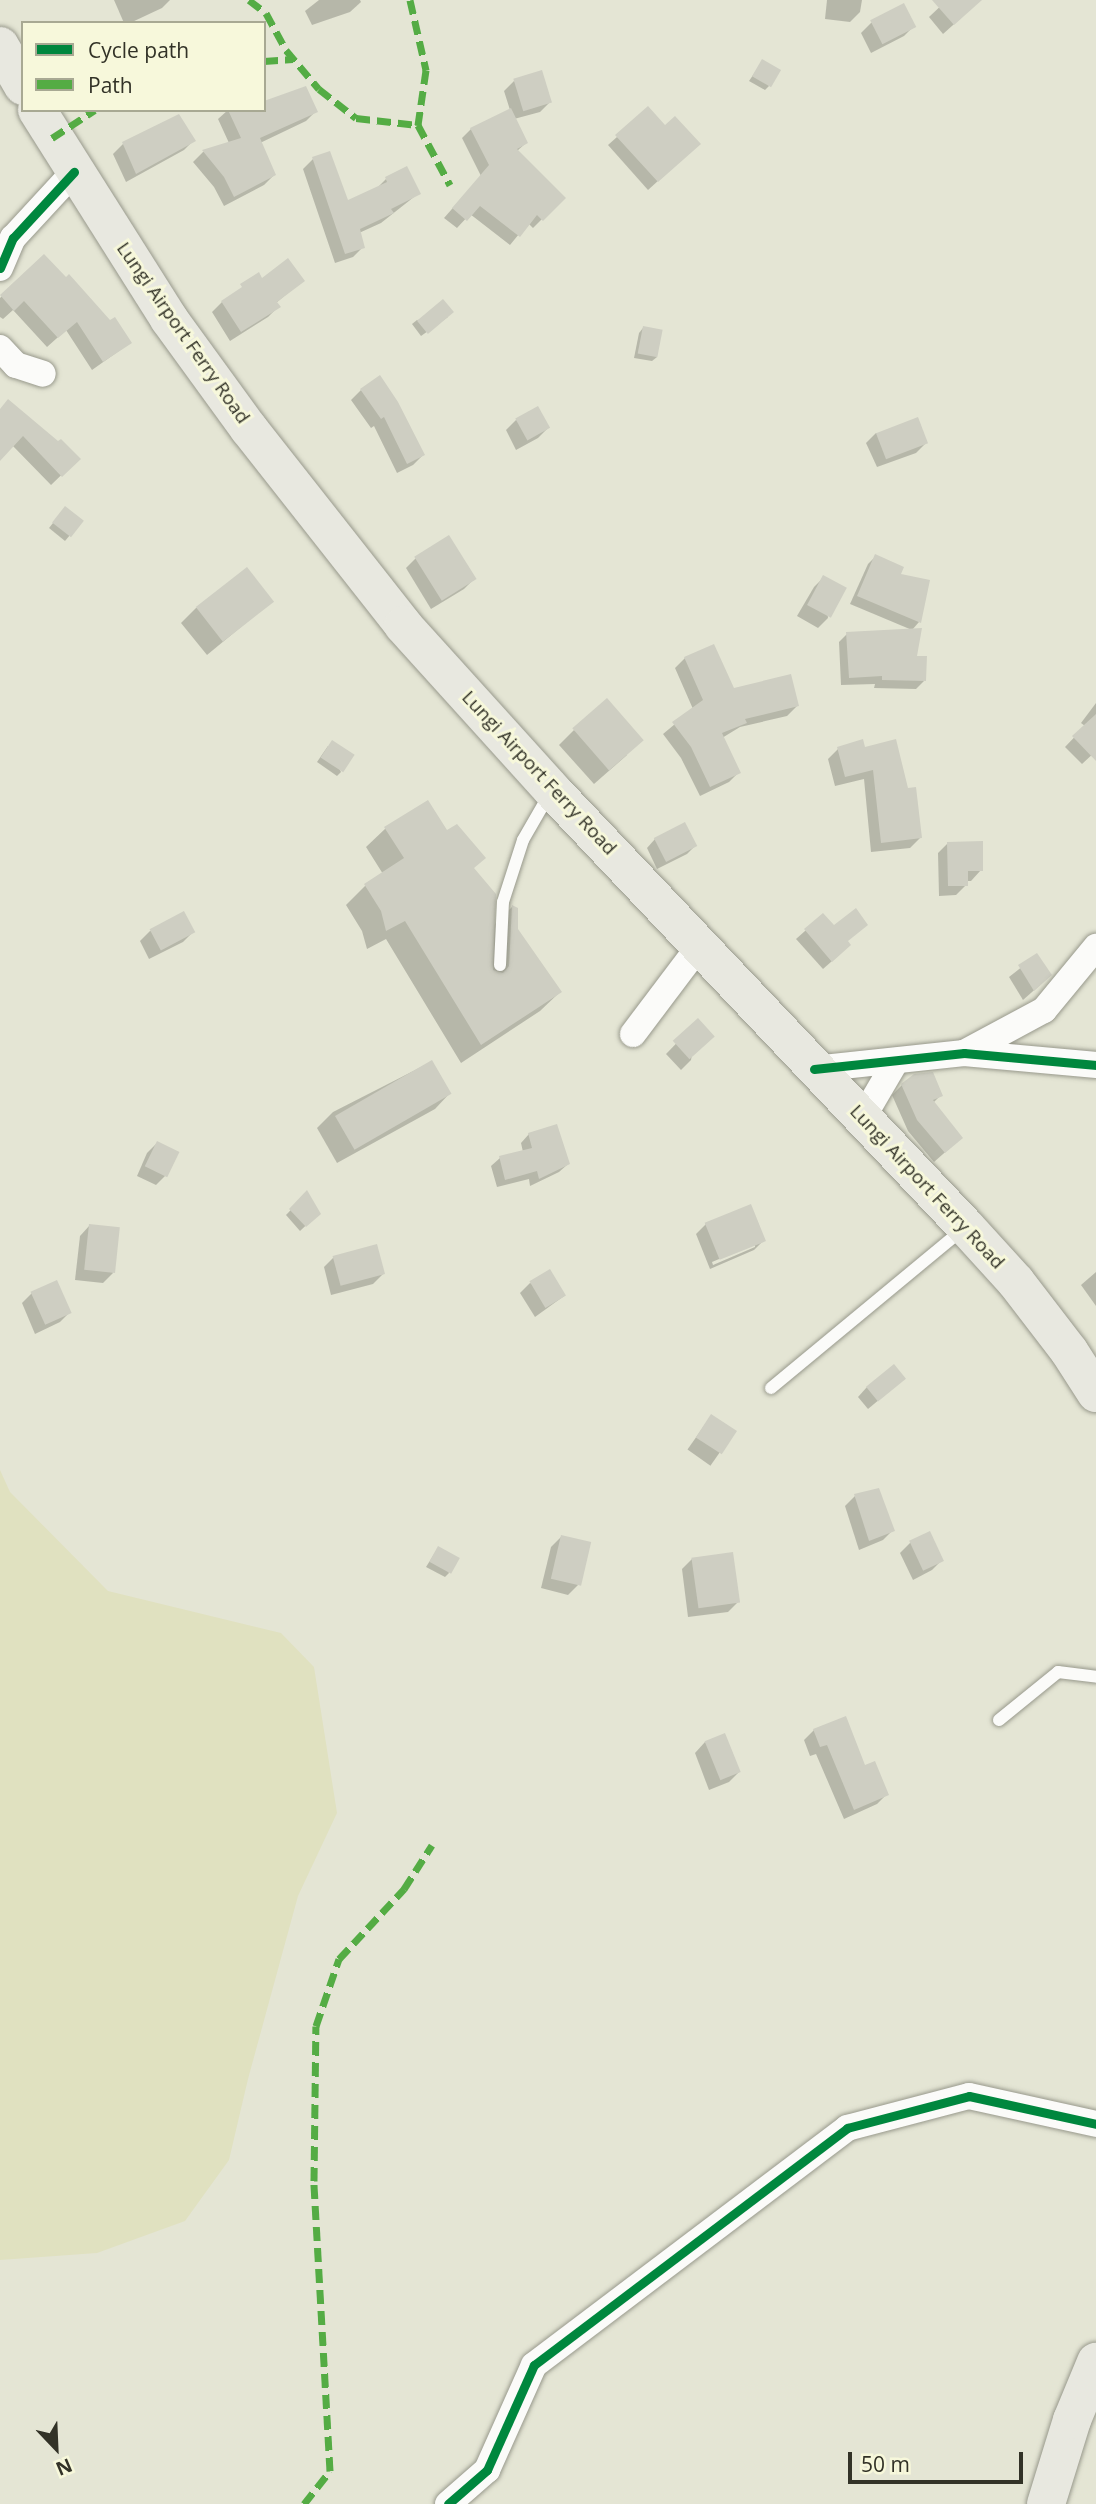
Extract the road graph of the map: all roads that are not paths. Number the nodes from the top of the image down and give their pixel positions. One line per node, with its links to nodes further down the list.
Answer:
1 (0, 46): 2 (main road)
2 (21, 83)
3 (38, 112): 4 (main road, Lungi Airport Ferry Road)
4 (75, 172): 5 (street); 8 (main road, Lungi Airport Ferry Road)
5 (0, 268)
6 (0, 348): 7 (street)
7 (43, 374)
8 (552, 790): 9 (main road, Lungi Airport Ferry Road); 11 (lane)
9 (700, 945): 12 (street); 16 (main road, Lungi Airport Ferry Road)
10 (1096, 947): 13 (street)
11 (500, 965)
12 (633, 1034)
13 (964, 1053): 14 (street); 15 (street)
14 (896, 1061): 16 (street); 17 (street)
15 (1096, 1065)
16 (814, 1069): 17 (main road, Lungi Airport Ferry Road)
17 (862, 1119): 18 (main road, Lungi Airport Ferry Road)
18 (966, 1227): 19 (lane); 20 (main road, Lungi Airport Ferry Road)
19 (771, 1388)
20 (1096, 1393)
21 (1096, 1677): 22 (lane)
22 (999, 1720)
23 (1096, 2123): 25 (street)
24 (1096, 2362): 26 (main road)
25 (448, 2504)
26 (1046, 2504)

